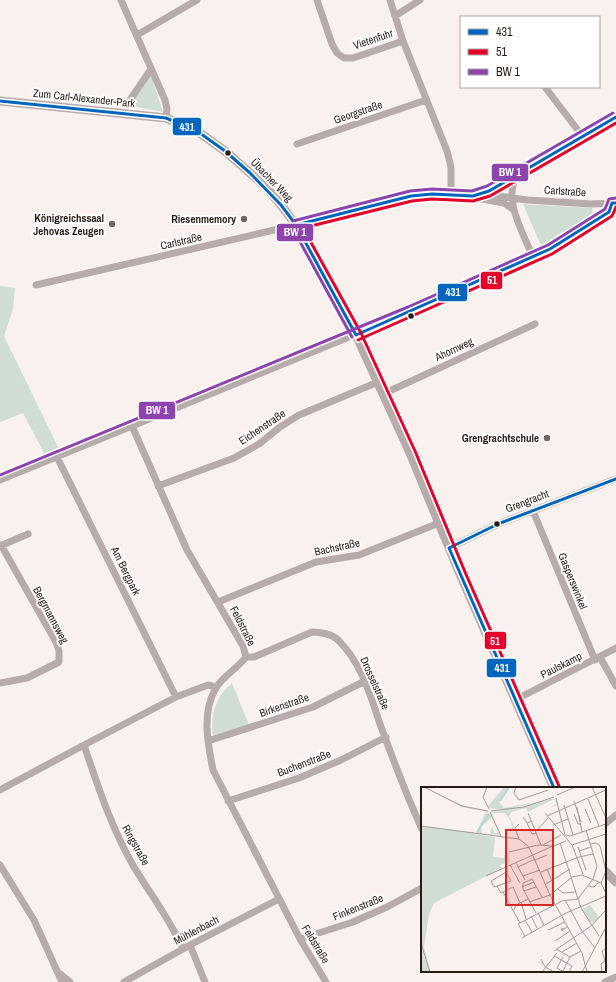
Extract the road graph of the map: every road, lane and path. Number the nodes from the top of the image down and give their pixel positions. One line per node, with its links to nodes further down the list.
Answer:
1 (121, 0): 7 (street)
2 (197, 0): 7 (street)
3 (317, 0): 8 (street, Vietenfuhr)
4 (390, 0): 6 (street)
5 (420, 0): 6 (street)
6 (395, 16): 8 (street)
7 (137, 35): 9 (street)
8 (403, 41): 12 (street)
9 (151, 69): 11 (street); 15 (street)
10 (546, 88): 16 (street)
11 (130, 100)
12 (426, 100): 17 (street, Georgstraße); 19 (street)
13 (0, 101): 15 (street, Zum Carl-Alexander-Park)
14 (616, 117): 16 (street)
15 (166, 118): 24 (street, Übacher Weg)
16 (582, 137): 18 (street)
17 (297, 144)
18 (525, 170): 20 (street); 21 (street)
19 (451, 194): 20 (street, Carlstraße); 24 (street, Carlstraße)
20 (473, 196): 21 (street, Carlstraße); 23 (street, Carlstraße)
21 (513, 198): 22 (street, Carlstraße); 23 (street)
22 (614, 203): 25 (street)
23 (514, 210): 25 (street)
24 (296, 226): 26 (street, Carlstraße); 28 (street, Übacher Weg)
25 (533, 257): 28 (street)
26 (36, 285)
27 (535, 324): 30 (street, Ahornweg)
28 (356, 334): 29 (street, Übacher Weg); 31 (street)
29 (378, 382): 30 (street, Übacher Weg); 35 (street, Eichenstraße)
30 (383, 394): 37 (street, Übacher Weg)
31 (132, 426): 32 (street); 35 (street, Feldstraße)
32 (56, 455): 33 (street); 49 (street, Am Bergpark)
33 (0, 480)
34 (616, 480): 36 (street, Grengracht)
35 (158, 486): 41 (street, Feldstraße)
36 (532, 511): 40 (street, Grengracht); 44 (street, Gasperswinkel)
37 (439, 523): 40 (street, Übacher Weg); 41 (street, Bachstraße)
38 (28, 534): 39 (street, Bergmannsweg)
39 (0, 546): 46 (street, Bergmannsweg)
40 (449, 548): 50 (street, Übacher Weg)
41 (218, 602): 43 (street, Feldstraße)
42 (616, 648): 44 (street, Paulskamp)
43 (246, 657): 45 (street, Drosselstraße); 48 (street, Feldstraße)
44 (597, 658): 47 (street, Gasperswinkel); 50 (street, Paulskamp)
45 (365, 681): 51 (street, Drosselstraße); 52 (street, Birkenstraße)
46 (0, 683)
47 (616, 686)
48 (216, 687): 49 (street); 52 (street, Feldstraße)
49 (176, 697): 53 (street)
50 (515, 700): 54 (street, Übacher Weg)
51 (386, 738): 56 (street, Buchenstraße); 59 (street, Drosselstraße)
52 (208, 741): 56 (street, Feldstraße)
53 (84, 745): 55 (street); 66 (street, Ringstraße)
54 (554, 787)
55 (0, 790)
56 (228, 801): 64 (street, Feldstraße)
57 (616, 815): 58 (street)
58 (606, 823)
59 (421, 826)
60 (0, 865): 67 (street)
61 (606, 872): 62 (street)
62 (616, 882)
63 (421, 889): 65 (street, Finkenstraße)
64 (279, 899): 65 (street, Feldstraße); 66 (street, Mühlenbach)
65 (300, 939): 73 (street, Feldstraße)
66 (186, 947): 71 (street, Mühlenbach); 72 (street, Ringstraße)
67 (59, 973): 69 (street); 70 (street)
68 (616, 977): 74 (street)
69 (62, 982)
70 (70, 982)
71 (124, 982)
72 (206, 982)
73 (326, 982)
74 (605, 982)

